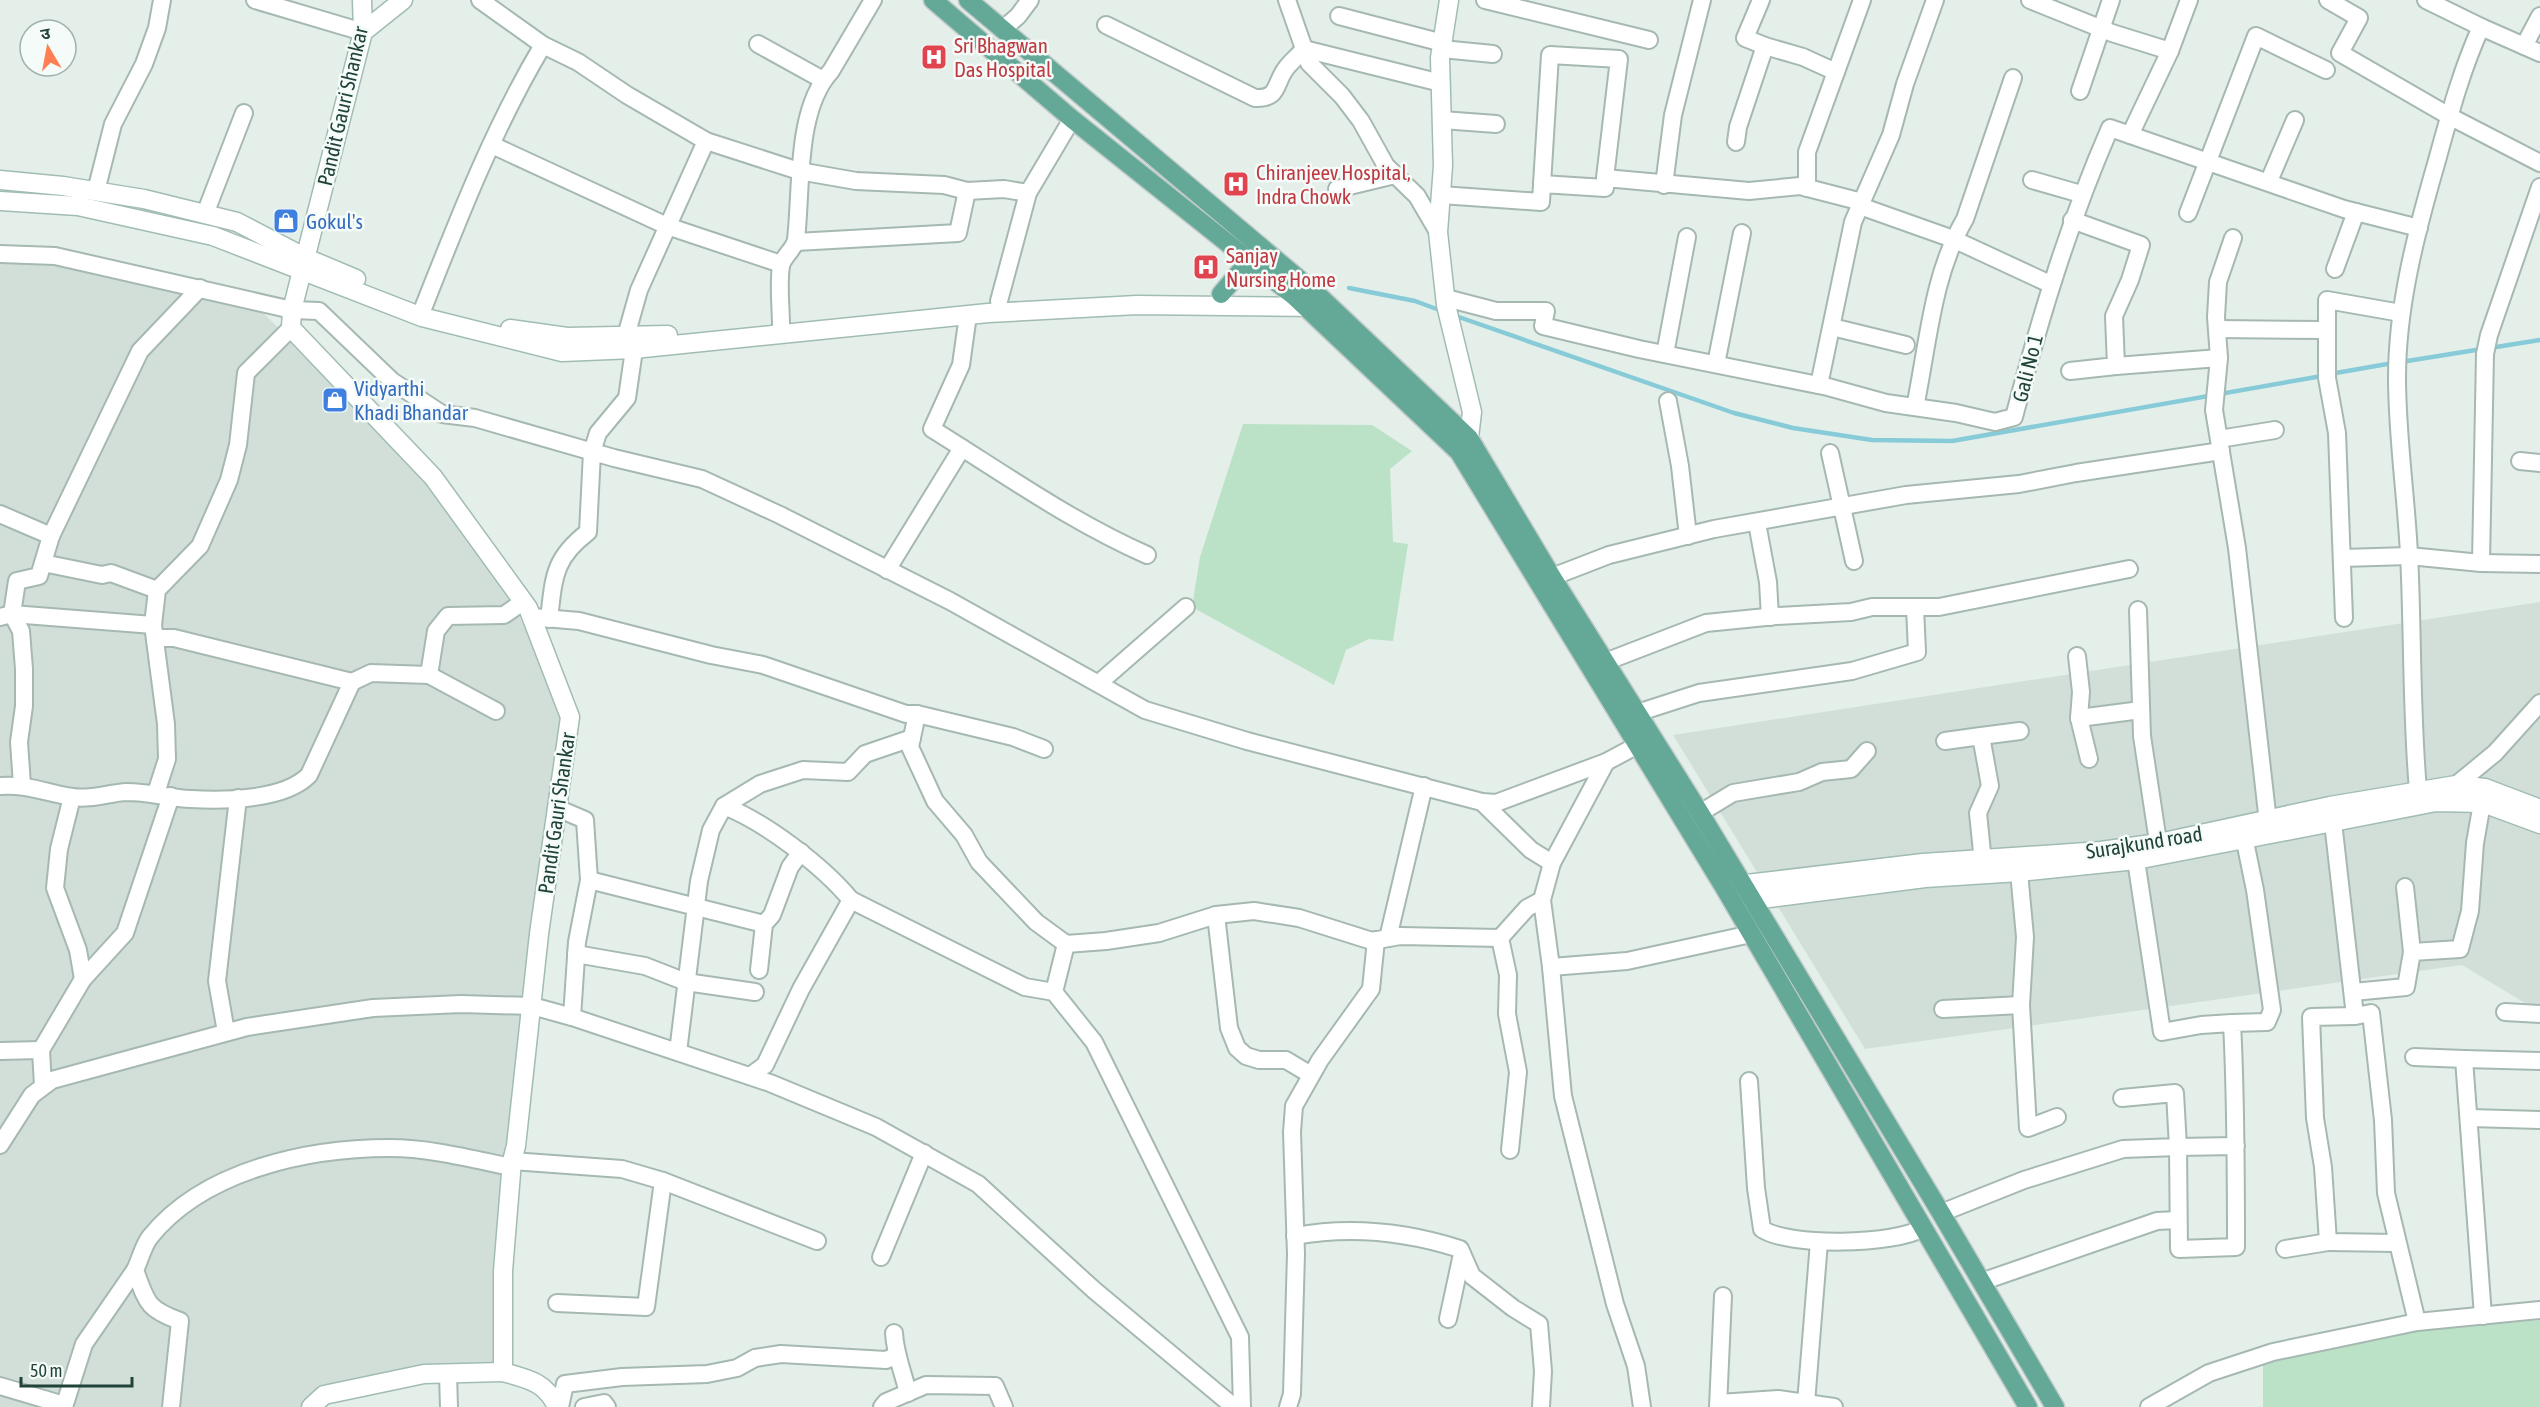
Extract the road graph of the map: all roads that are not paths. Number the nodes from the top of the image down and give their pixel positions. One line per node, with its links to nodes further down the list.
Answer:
1 (162, 0): 69 (street)
2 (255, 0): 28 (street)
3 (362, 0): 28 (street, Pandit Gauri Shankar)
4 (403, 0): 28 (street)
5 (480, 0): 31 (street)
6 (873, 0): 42 (street)
7 (933, 0): 47 (main road)
8 (968, 0): 27 (main road)
9 (1030, 0): 27 (street)
10 (1287, 0): 35 (street)
11 (1449, 0): 32 (street)
12 (1485, 0): 29 (street)
13 (1702, 0): 64 (street)
14 (1761, 0): 33 (street)
15 (1862, 0): 40 (street)
16 (1935, 0): 74 (street)
17 (2031, 0): 26 (street)
18 (2111, 0): 26 (street)
19 (2189, 0): 36 (street)
20 (2328, 0): 46 (street)
21 (2426, 0): 25 (street)
22 (1339, 16): 32 (street)
23 (2540, 16): 34 (street)
24 (1106, 25): 35 (street)
25 (2481, 27): 34 (street); 46 (street)
26 (2101, 28): 36 (street); 44 (street)
27 (1003, 29): 99 (main road)
28 (363, 32): 92 (street, Pandit Gauri Shankar)
29 (1649, 40)
30 (758, 44): 42 (street)
31 (543, 45): 52 (street); 54 (street)
32 (1442, 46): 38 (street); 43 (street)
33 (1764, 46): 40 (street); 53 (street)
34 (2524, 46): 37 (street)
35 (1304, 49): 43 (street); 58 (street)
36 (2170, 51): 51 (street)
37 (2540, 53)
38 (1493, 54)
39 (2326, 70): 56 (street)
40 (1836, 72): 66 (street)
41 (2013, 78): 86 (street)
42 (823, 80): 57 (street)
43 (1441, 83): 48 (street)
44 (2080, 91)
45 (244, 113): 77 (street)
46 (2449, 116): 55 (street); 81 (street)
47 (1071, 119): 70 (street); 90 (main road)
48 (1442, 120): 50 (street); 72 (street)
49 (2295, 120): 62 (street)
50 (1496, 124)
51 (2130, 135): 56 (street, Gali No 1); 71 (street, Gali No 1)
52 (706, 141): 57 (street); 80 (street)
53 (1736, 142)
54 (492, 145): 80 (street); 100 (street)
55 (2540, 162)
56 (2209, 163): 62 (street, Gali No 1); 76 (street)
57 (799, 171): 68 (street); 87 (street)
58 (1395, 175): 67 (street); 82 (street)
59 (1605, 178): 63 (street); 63 (street); 64 (street)
60 (0, 180): 69 (street)
61 (2032, 180): 71 (street)
62 (2269, 181): 75 (street, Gali No 1)
63 (1542, 184): 72 (street)
64 (1664, 185): 66 (street)
65 (2540, 187): 137 (street)
66 (1807, 188): 74 (street)
67 (1337, 189)
68 (967, 190): 70 (street); 87 (street)
69 (96, 191): 77 (street)
70 (1029, 193): 98 (street)
71 (2081, 194): 78 (street, Gali No 1)
72 (1441, 195): 82 (street)
73 (0, 201): 88 (street)
74 (1861, 204): 86 (street); 105 (street)
75 (2356, 212): 81 (street, Gali No 1); 93 (street)
76 (2188, 213)
77 (205, 214): 79 (street)
78 (2072, 220): 94 (street, Gali No 1); 114 (street)
79 (237, 222): 88 (street); 92 (street)
80 (667, 226): 91 (street); 109 (street)
81 (2419, 228): 102 (street)
82 (1438, 232): 97 (street)
83 (1742, 233): 113 (street)
84 (1687, 237): 111 (street)
85 (2233, 238): 107 (street)
86 (1953, 239): 94 (street); 118 (street)
87 (796, 242): 91 (street)
88 (231, 243): 92 (street)
89 (0, 254): 95 (street)
90 (1249, 261): 96 (main road); 99 (main road)
91 (782, 264): 104 (street)
92 (304, 265): 100 (street); 101 (street, Pandit Gauri Shankar); 109 (street)
93 (2335, 268)
94 (2050, 284): 118 (street, Gali No 1)
95 (200, 288): 101 (street); 130 (street)
96 (1221, 294): 98 (street); 99 (street)
97 (1446, 298): 111 (street, Gali No 1); 120 (street)
98 (999, 301): 104 (street)
99 (1312, 302): 103 (street); 120 (main road)
100 (424, 306): 109 (street)
101 (292, 310): 106 (street, Pandit Gauri Shankar); 123 (street)
102 (2401, 313): 108 (street); 133 (street)
103 (968, 315): 109 (street); 122 (street)
104 (781, 326): 109 (street)
105 (1832, 327): 110 (street); 116 (street)
106 (291, 328): 142 (street); 146 (street, Pandit Gauri Shankar)
107 (2217, 329): 108 (street); 112 (street)
108 (2326, 330): 134 (street)
109 (632, 340): 123 (street)
110 (1906, 345)
111 (1665, 354): 113 (street, Gali No 1)
112 (2219, 358): 114 (street); 121 (street)
113 (1716, 363): 116 (street, Gali No 1)
114 (2116, 366): 115 (street)
115 (2070, 371)
116 (1819, 385): 118 (street, Gali No 1)
117 (1668, 401): 131 (street)
118 (1915, 407)
119 (2275, 430): 121 (street)
120 (1464, 445): 141 (main road); 165 (main road)
121 (2220, 445): 127 (street); 187 (street)
122 (962, 448): 132 (street); 139 (street)
123 (592, 452): 139 (street); 146 (street)
124 (1830, 453): 127 (street)
125 (2520, 461): 126 (street)
126 (2540, 463)
127 (1841, 506): 129 (street); 135 (street)
128 (0, 514): 130 (street)
129 (1757, 523): 131 (street); 148 (street)
130 (51, 536): 136 (street)
131 (1688, 536): 141 (street)
132 (1147, 555)
133 (2409, 556): 134 (street); 137 (street); 178 (street)
134 (2342, 558): 149 (street)
135 (1854, 561)
136 (43, 563): 142 (street); 147 (street)
137 (2481, 563): 138 (street)
138 (2540, 564)
139 (887, 570): 155 (street)
140 (2129, 570): 144 (street)
141 (1552, 577): 152 (main road)
142 (157, 590): 150 (street)
143 (1186, 607): 155 (street)
144 (1915, 607): 148 (street); 159 (street)
145 (2138, 610): 157 (street)
146 (535, 613): 153 (street); 160 (street); 182 (street, Pandit Gauri Shankar)
147 (6, 615): 150 (street); 171 (street)
148 (1770, 617): 152 (street)
149 (2344, 618)
150 (154, 631): 154 (street); 175 (street)
151 (2077, 656): 161 (street)
152 (1605, 662): 159 (main road)
153 (429, 675): 154 (street); 158 (street)
154 (352, 682): 179 (street)
155 (1099, 683): 173 (street)
156 (2540, 703): 174 (street)
157 (2141, 710): 161 (street); 189 (street)
158 (496, 711)
159 (1637, 713): 165 (main road)
160 (917, 714): 164 (street); 167 (street)
161 (2079, 718): 169 (street)
162 (2020, 731): 163 (street)
163 (1982, 736): 166 (street); 194 (street)
164 (912, 738): 181 (street); 208 (street)
165 (1645, 741): 170 (street); 184 (main road); 198 (main road)
166 (1945, 741)
167 (1044, 749)
168 (1867, 751): 184 (street)
169 (2089, 759)
170 (1606, 762): 180 (street); 192 (street)
171 (22, 785): 172 (street); 177 (street)
172 (0, 786)
173 (1424, 786): 180 (street); 207 (street)
174 (2455, 793): 176 (street, Surajkund road); 178 (street, Surajkund road)
175 (164, 795): 177 (street); 179 (street); 213 (street)
176 (2484, 796): 183 (street, Surajkund road); 186 (street); 209 (street)
177 (72, 797): 213 (street)
178 (2419, 797): 185 (street); 187 (street, Surajkund road)
179 (238, 798): 226 (street)
180 (1482, 802): 192 (street)
181 (724, 806): 190 (street); 202 (street)
182 (557, 808): 196 (street); 219 (street, Pandit Gauri Shankar)
183 (2540, 808)
184 (1700, 813): 198 (main road)
185 (2333, 822): 187 (street); 217 (street)
186 (2540, 824)
187 (2269, 827): 188 (street, Surajkund road)
188 (2243, 833): 189 (street, Surajkund road); 225 (street)
189 (2160, 849): 191 (street, Surajkund road)
190 (801, 852): 200 (street); 204 (street)
191 (2135, 853): 193 (street, Surajkund road); 225 (street)
192 (1552, 863): 201 (street)
193 (2018, 865): 194 (street, Surajkund road); 218 (street)
194 (1983, 866): 195 (street, Surajkund road)
195 (1924, 871): 198 (street, Surajkund road); 199 (street)
196 (590, 880): 202 (street); 210 (street)
197 (2405, 888): 209 (street)
198 (1733, 891): 199 (street); 205 (main road)
199 (1752, 899): 248 (main road)
200 (851, 900): 216 (street); 234 (street)
201 (1542, 900): 206 (street); 211 (street)
202 (697, 905): 204 (street); 214 (street)
203 (1216, 915): 207 (street); 208 (street); 233 (street)
204 (764, 924): 212 (street)
205 (1751, 934): 211 (street); 250 (main road)
206 (1500, 938): 207 (street); 244 (street)
207 (1382, 939): 233 (street)
208 (1066, 944): 216 (street)
209 (2412, 952): 217 (street)
210 (576, 954): 214 (street); 224 (street)
211 (1551, 967): 288 (street)
212 (759, 970)
213 (83, 978): 227 (street)
214 (686, 982): 215 (street); 229 (street)
215 (755, 992)
216 (1054, 992): 285 (street)
217 (2353, 992): 223 (street)
218 (2021, 1005): 220 (street); 238 (street)
219 (532, 1006): 224 (street); 226 (street); 246 (street, Pandit Gauri Shankar)
220 (1944, 1009)
221 (2505, 1012): 222 (street)
222 (2540, 1014)
223 (2355, 1016): 254 (street); 255 (street)
224 (572, 1017): 229 (street)
225 (2232, 1023): 242 (street)
226 (226, 1032): 236 (street)
227 (41, 1050): 228 (street); 236 (street)
228 (0, 1051)
229 (678, 1052): 234 (street)
230 (2414, 1057): 231 (street)
231 (2464, 1059): 232 (street); 239 (street)
232 (2540, 1061)
233 (1311, 1075): 251 (street)
234 (750, 1076): 245 (street)
235 (1749, 1081): 253 (street)
236 (43, 1086): 241 (street)
237 (2122, 1098): 243 (street)
238 (2057, 1117)
239 (2470, 1118): 240 (street); 264 (street)
240 (2540, 1120)
241 (0, 1145)
242 (2236, 1146): 243 (street); 249 (street)
243 (2178, 1147): 248 (street); 249 (street)
244 (1510, 1150)
245 (924, 1154): 258 (street); 284 (street)
246 (512, 1164): 247 (street); 259 (street); 269 (street, Pandit Gauri Shankar)
247 (663, 1181): 252 (street); 262 (street)
248 (1943, 1216): 250 (main road); 260 (main road)
249 (2178, 1220): 260 (street)
250 (1924, 1230): 253 (street); 290 (main road)
251 (1295, 1236): 257 (street); 286 (street)
252 (818, 1241)
253 (1819, 1242): 273 (street)
254 (2328, 1242): 255 (street); 256 (street)
255 (2396, 1243): 266 (street)
256 (2285, 1249)
257 (1462, 1254): 265 (street); 287 (street)
258 (882, 1257)
259 (135, 1270): 275 (street); 276 (street)
260 (1981, 1282): 291 (main road)
261 (1723, 1296): 274 (street)
262 (557, 1303)
263 (2540, 1310): 264 (street)
264 (2483, 1316): 266 (street)
265 (1448, 1319)
266 (2416, 1322): 292 (street)
267 (894, 1333): 268 (street)
268 (895, 1356): 272 (street); 279 (street)
269 (503, 1372): 270 (street); 279 (street)
270 (448, 1374): 277 (street); 278 (street)
271 (0, 1386): 275 (street)
272 (908, 1393): 282 (street); 283 (street)
273 (1806, 1403): 274 (street); 289 (street)
274 (1719, 1405)
275 (64, 1406)
276 (171, 1407)
277 (311, 1407)
278 (449, 1407)
279 (559, 1407)
280 (584, 1407): 281 (street)
281 (607, 1407)
282 (882, 1407)
283 (1004, 1407)
284 (1234, 1407)
285 (1242, 1407)
286 (1288, 1407)
287 (1541, 1407)
288 (1642, 1407)
289 (1834, 1407)
290 (2028, 1407)
291 (2055, 1407)
292 (2149, 1407)

